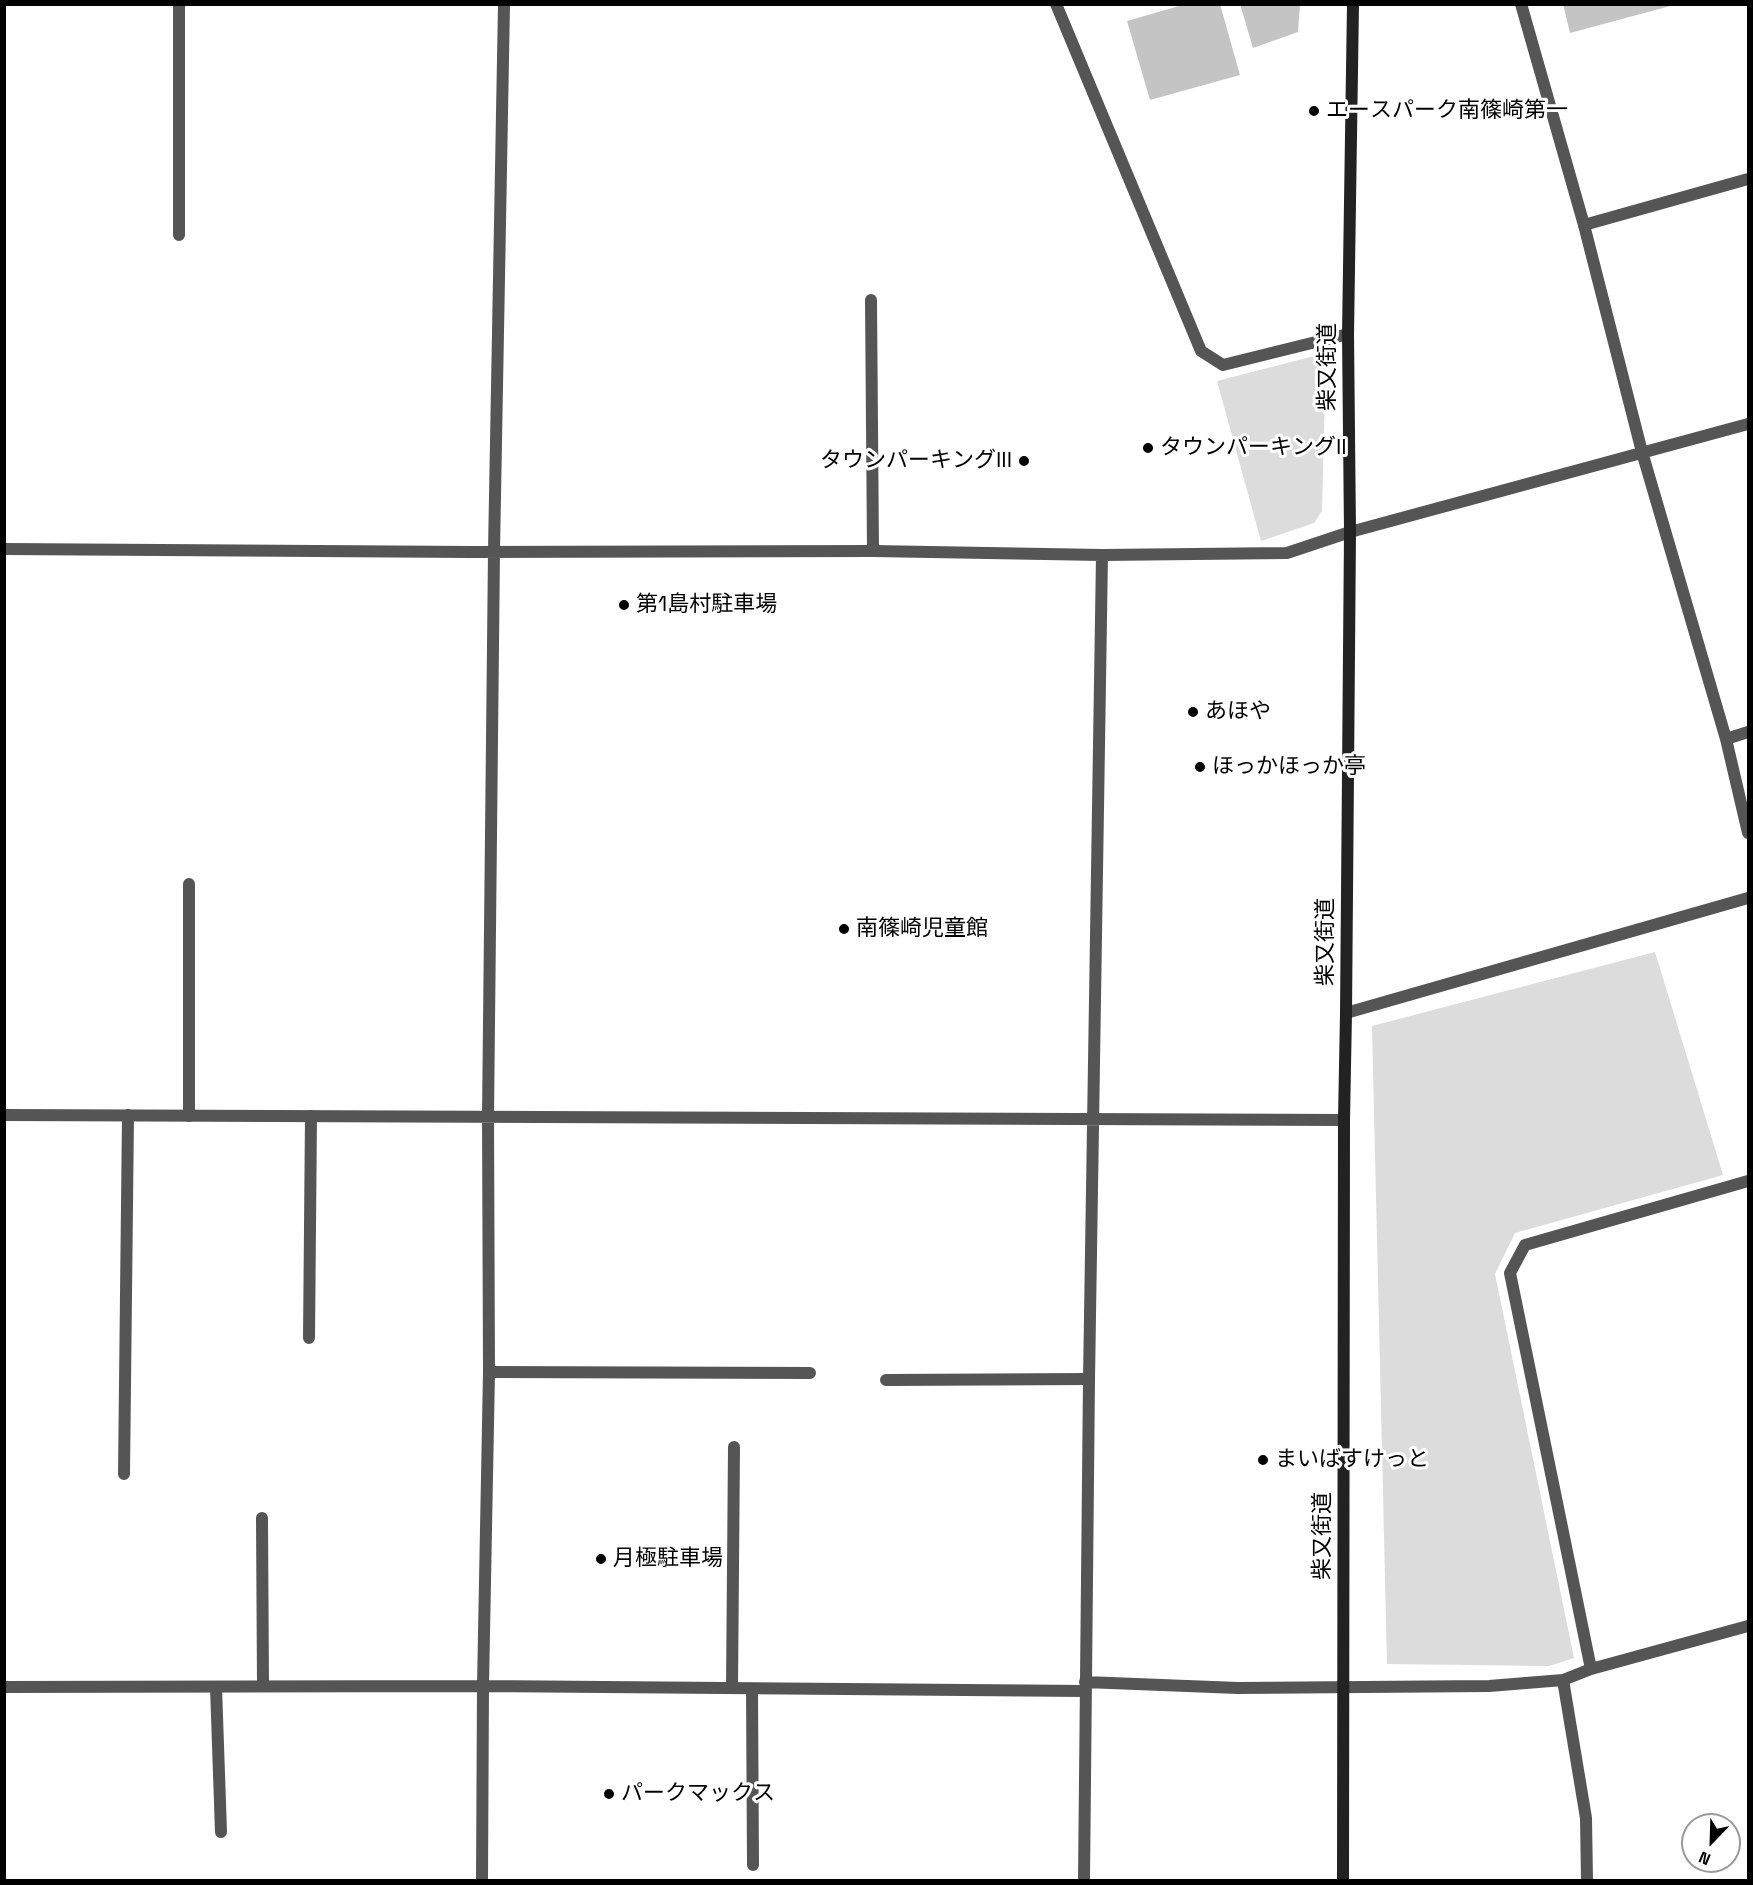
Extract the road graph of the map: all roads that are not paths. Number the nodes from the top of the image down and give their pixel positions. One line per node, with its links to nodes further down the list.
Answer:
1 (179, 4): 8 (street)
2 (504, 4): 16 (street)
3 (1056, 4): 10 (street)
4 (1353, 4): 10 (main road, 柴又街道)
5 (1521, 4): 7 (street)
6 (1749, 179): 7 (street)
7 (1584, 225): 12 (street)
8 (179, 235)
9 (871, 300): 15 (street)
10 (1348, 334): 13 (main road, 柴又街道)
11 (1749, 424): 12 (street)
12 (1642, 452): 13 (street); 19 (street)
13 (1350, 532): 17 (street); 23 (main road, 柴又街道)
14 (4, 549): 16 (street)
15 (873, 550): 16 (street); 17 (street)
16 (494, 551): 28 (street)
17 (1102, 555): 29 (street)
18 (1749, 732): 19 (street)
19 (1726, 739): 20 (street)
20 (1749, 834)
21 (189, 884): 26 (street)
22 (1749, 898): 23 (street)
23 (1346, 1013): 30 (main road, 柴又街道)
24 (4, 1115): 25 (street)
25 (128, 1115): 26 (street); 38 (street)
26 (189, 1116): 27 (street)
27 (311, 1116): 28 (street); 32 (street)
28 (488, 1117): 29 (street); 33 (street)
29 (1093, 1119): 30 (street); 35 (street)
30 (1344, 1120): 45 (main road, 柴又街道)
31 (1749, 1181): 41 (street)
32 (309, 1338)
33 (489, 1372): 34 (street); 44 (street)
34 (810, 1373)
35 (1089, 1379): 36 (street); 47 (street)
36 (886, 1380)
37 (734, 1447): 49 (street)
38 (124, 1474)
39 (262, 1518): 43 (street)
40 (1749, 1626): 41 (street)
41 (1591, 1669): 42 (street)
42 (1563, 1680): 45 (street); 56 (street)
43 (263, 1686): 44 (street); 46 (street)
44 (483, 1686): 49 (street); 53 (street)
45 (1343, 1686): 47 (street); 55 (main road, 柴又街道)
46 (216, 1687): 48 (street); 51 (street)
47 (1085, 1687): 50 (street); 54 (street)
48 (4, 1688)
49 (732, 1688): 50 (street)
50 (752, 1689): 52 (street)
51 (221, 1832)
52 (753, 1865)
53 (482, 1881)
54 (1084, 1881)
55 (1342, 1881)
56 (1587, 1881)

